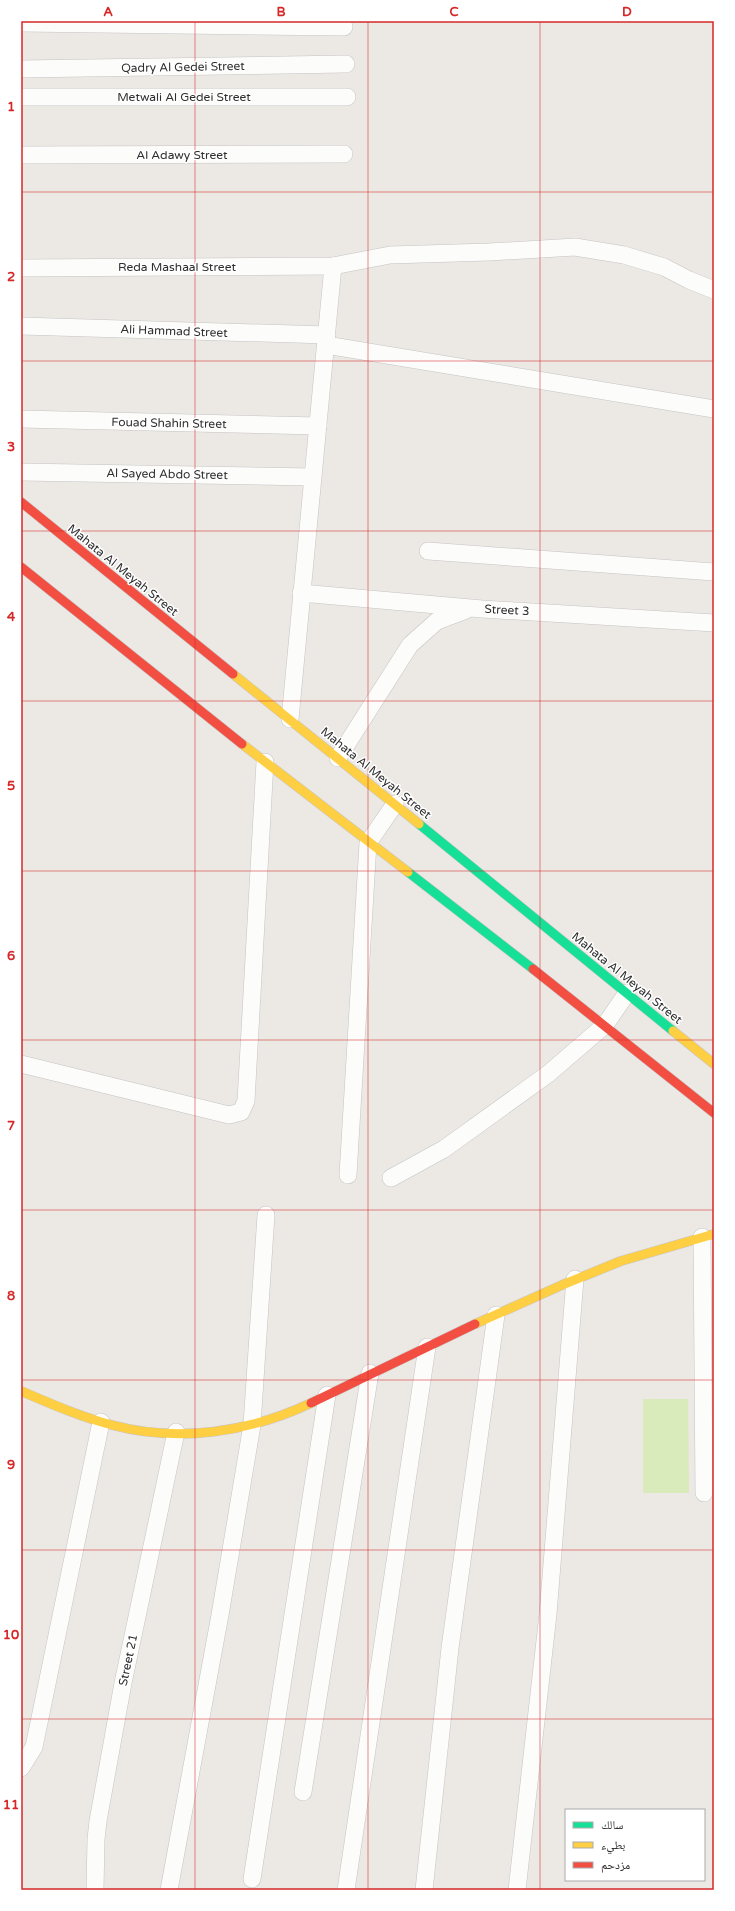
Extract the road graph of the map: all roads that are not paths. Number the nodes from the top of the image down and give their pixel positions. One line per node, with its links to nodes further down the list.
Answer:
1 (21, 23): 2 (street)
2 (344, 27)
3 (346, 64): 4 (street, Qadry Al Gedei Street)
4 (21, 69)
5 (21, 97): 6 (street, Metwali Al Gedei Street)
6 (347, 98)
7 (344, 154): 8 (street, Al Adawy Street)
8 (21, 155)
9 (333, 266): 10 (street, Reda Mashaal Street); 11 (street, Reda Mashaal Street); 13 (street)
10 (21, 268)
11 (714, 290)
12 (21, 326): 13 (street, Ali Hammad Street)
13 (327, 340): 14 (street, Ali Hammad Street); 16 (street)
14 (714, 409)
15 (21, 420): 16 (street, Fouad Shahin Street)
16 (318, 426): 18 (street)
17 (21, 472): 18 (street, Al Sayed Abdo Street)
18 (312, 477): 23 (street)
19 (21, 502): 26 (street, Mahata Al Meyah Street)
20 (428, 551): 22 (street)
21 (21, 567): 28 (street)
22 (714, 572)
23 (301, 593): 24 (street, Street 3); 26 (street)
24 (482, 609): 25 (street, Street 3); 27 (street)
25 (714, 624)
26 (290, 719): 27 (street, Mahata Al Meyah Street)
27 (338, 758): 29 (street, Mahata Al Meyah Street)
28 (265, 762): 30 (street); 33 (street)
29 (395, 804): 30 (street); 31 (street, Mahata Al Meyah Street)
30 (368, 843): 32 (street); 36 (street)
31 (627, 993): 32 (street); 34 (street, Mahata Al Meyah Street)
32 (605, 1025): 35 (street); 37 (street)
33 (21, 1064)
34 (714, 1064)
35 (714, 1113)
36 (348, 1175)
37 (391, 1178)
38 (266, 1215): 47 (street)
39 (708, 1236): 40 (street); 49 (street)
40 (575, 1279): 41 (street); 57 (street)
41 (496, 1315): 42 (street); 56 (street)
42 (428, 1347): 43 (street); 55 (street)
43 (370, 1373): 45 (street); 51 (street)
44 (21, 1391): 46 (street)
45 (327, 1395): 47 (street); 52 (street)
46 (101, 1422): 48 (street); 50 (street)
47 (252, 1425): 48 (street); 54 (street)
48 (176, 1432): 53 (street, Street 21)
49 (704, 1493)
50 (21, 1768)
51 (302, 1792)
52 (252, 1879)
53 (95, 1890)
54 (169, 1890)
55 (346, 1890)
56 (424, 1890)
57 (517, 1890)

